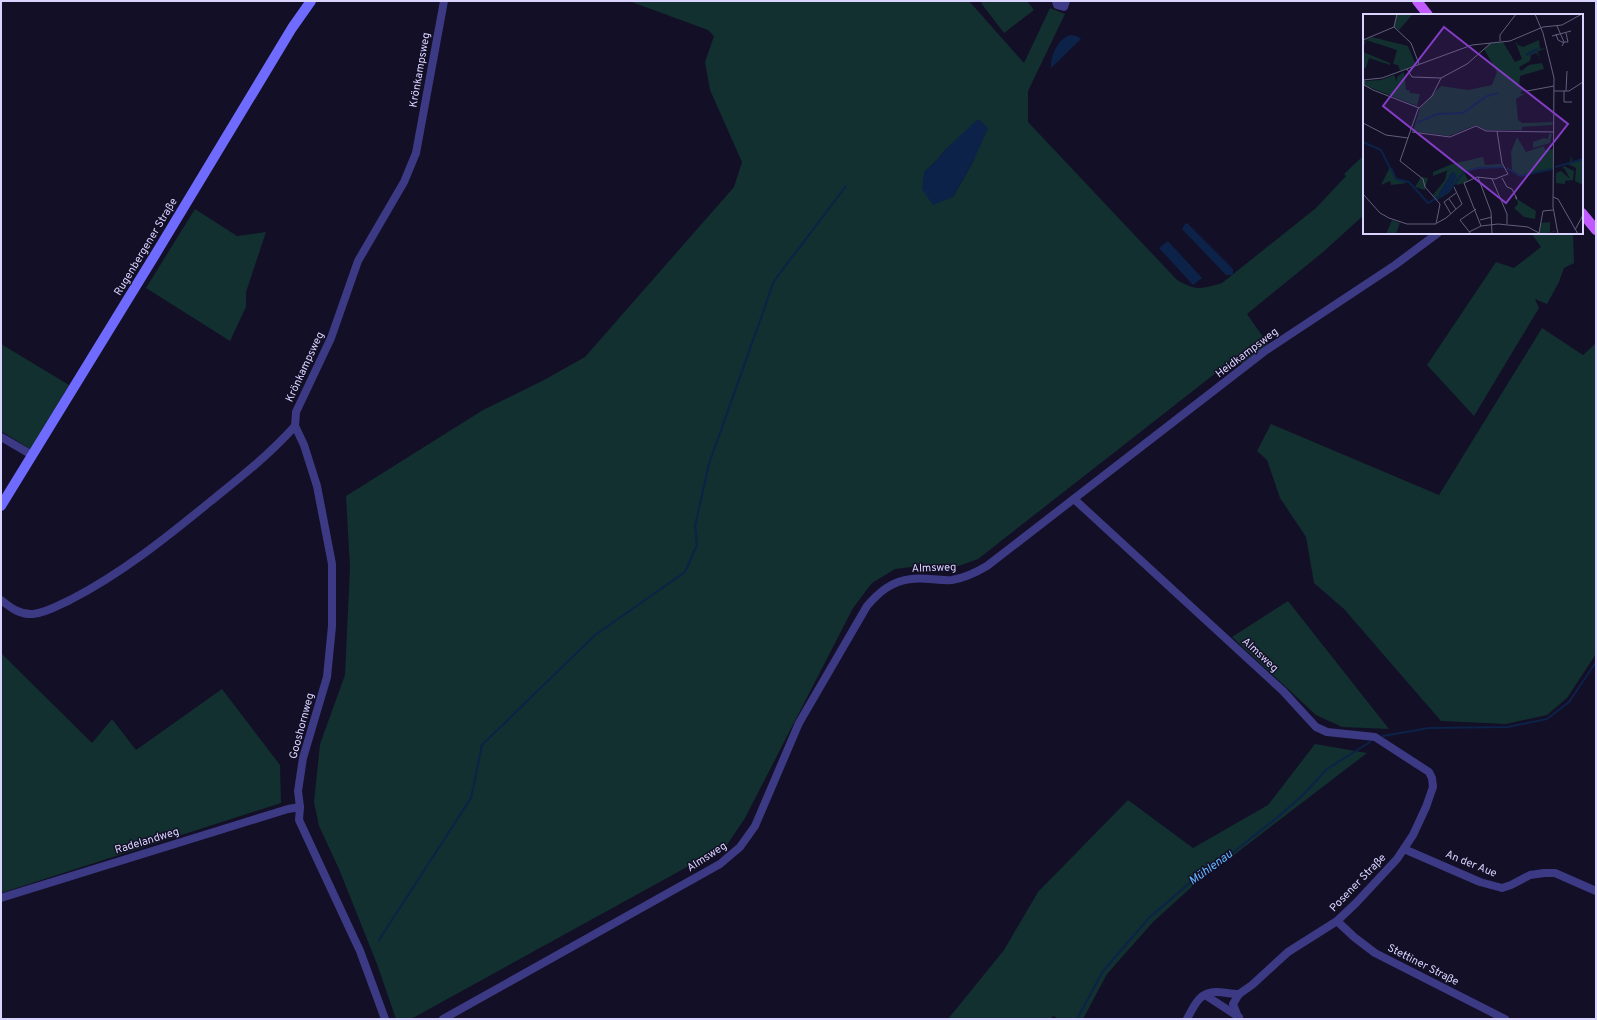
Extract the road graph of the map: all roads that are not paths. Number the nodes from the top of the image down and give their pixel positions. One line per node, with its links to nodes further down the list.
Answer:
1 (310, 1): 12 (main road, Rugenbergener Straße)
2 (444, 1): 10 (street, Krönkampsweg)
3 (1056, 1): 4 (street)
4 (1066, 1)
5 (1417, 1): 6 (main road)
6 (1427, 14)
7 (1583, 214): 8 (main road)
8 (1596, 230)
9 (1437, 234): 13 (street, Heidkampsweg)
10 (296, 426): 15 (street); 17 (street, Gooshornweg)
11 (1, 437): 12 (street)
12 (32, 455): 14 (main road, Rugenbergener Straße)
13 (1074, 499): 16 (street, Almsweg); 26 (street, Almsweg)
14 (1, 506)
15 (1, 600)
16 (1429, 772): 18 (street, Posener Straße)
17 (300, 807): 20 (street, Radelandweg); 25 (street, Gooshornweg)
18 (1404, 849): 19 (street, An der Aue); 21 (street, Posener Straße)
19 (1596, 891)
20 (1, 898)
21 (1336, 921): 22 (street, Posener Straße); 28 (street, Stettiner Straße)
22 (1238, 994): 23 (street); 24 (street)
23 (1205, 995): 24 (street); 27 (street)
24 (1240, 1018)
25 (385, 1019)
26 (442, 1019)
27 (1187, 1019)
28 (1505, 1019)

